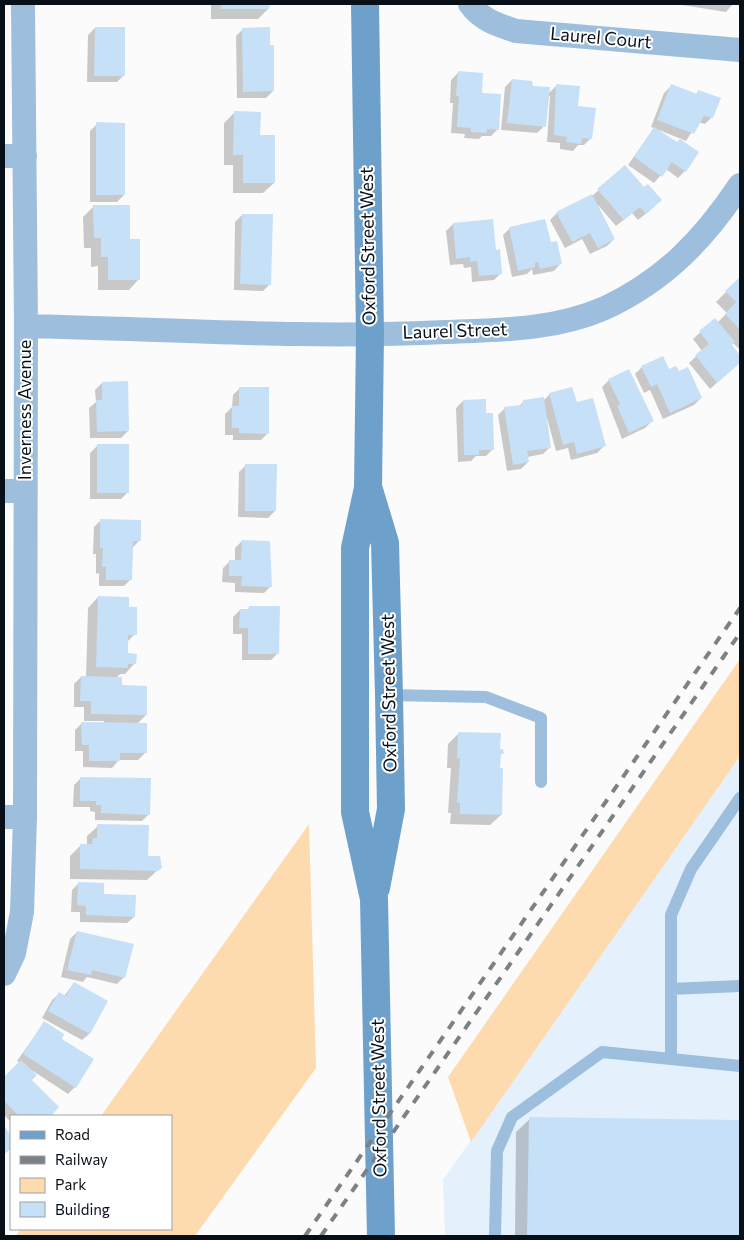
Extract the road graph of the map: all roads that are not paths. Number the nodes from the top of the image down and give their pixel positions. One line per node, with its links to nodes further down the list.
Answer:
1 (22, 4): 5 (street, Inverness Avenue)
2 (364, 4): 8 (main road, Oxford Street West)
3 (470, 4): 4 (street, Laurel Court)
4 (740, 50)
5 (14, 156): 7 (street, Inverness Avenue)
6 (740, 185): 8 (street, Laurel Street)
7 (26, 326): 8 (street, Laurel Street); 10 (street, Inverness Avenue)
8 (370, 334): 9 (main road, Oxford Street West)
9 (368, 488): 11 (main road, Oxford Street West); 15 (main road, Oxford Street West)
10 (14, 491): 14 (street, Inverness Avenue)
11 (389, 695): 12 (lane); 15 (main road, Oxford Street West)
12 (541, 782)
13 (740, 798): 18 (lane)
14 (14, 817): 16 (street, Inverness Avenue)
15 (374, 899): 21 (main road, Oxford Street West)
16 (4, 974)
17 (740, 986): 18 (lane)
18 (671, 989): 19 (lane)
19 (671, 1059): 20 (lane); 22 (lane)
20 (740, 1066)
21 (381, 1236)
22 (495, 1236)

